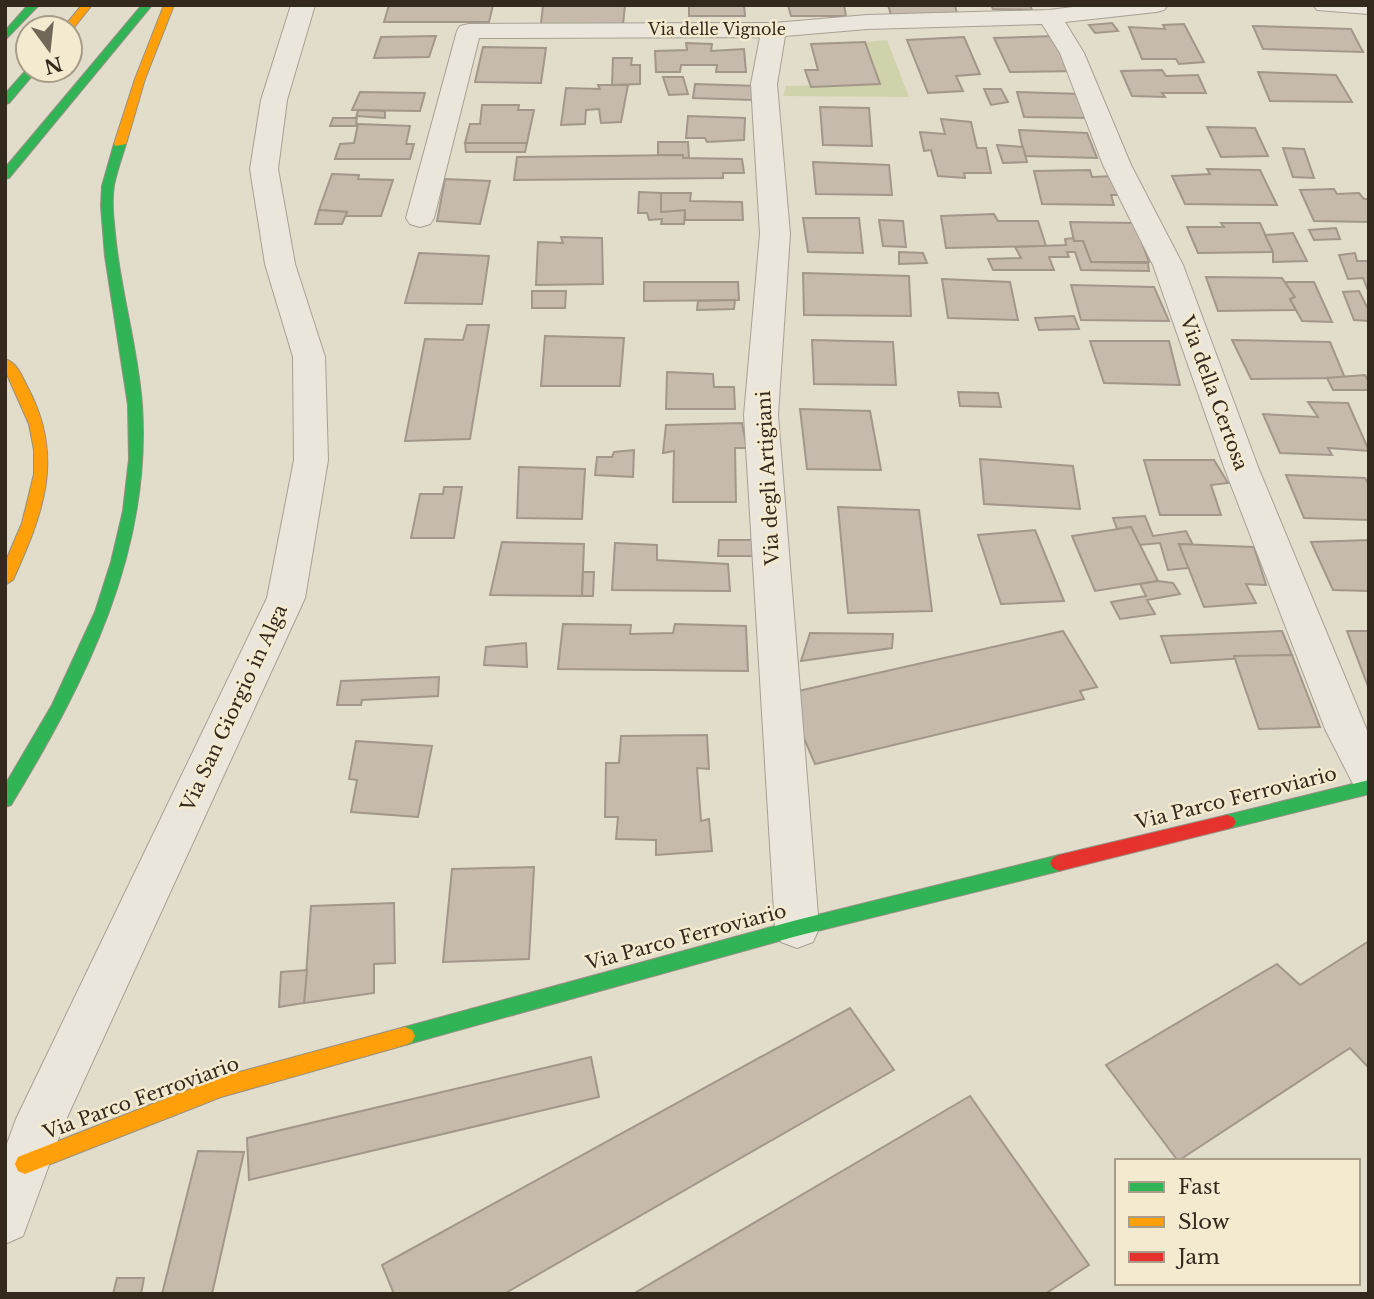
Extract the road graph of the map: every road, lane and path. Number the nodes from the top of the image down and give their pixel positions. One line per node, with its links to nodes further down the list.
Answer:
1 (34, 5): 14 (main road)
2 (147, 5): 17 (main road)
3 (169, 5): 23 (main road)
4 (303, 5): 25 (street, Via San Giorgio in Alga)
5 (525, 5): 13 (street)
6 (1156, 5): 11 (street, Via delle Vignole)
7 (1325, 5): 8 (street)
8 (1369, 7)
9 (866, 14): 11 (street, Via delle Vignole); 12 (street, Via delle Vignole)
10 (658, 17): 12 (street, Via delle Vignole); 13 (street, Via delle Vignole)
11 (1049, 17): 21 (street, Via della Certosa)
12 (774, 30): 24 (street, Via degli Artigiani)
13 (518, 31): 18 (street, Via delle Vignole)
14 (5, 37)
15 (20, 84): 16 (main road)
16 (5, 101)
17 (5, 176)
18 (419, 218)
19 (5, 363): 20 (main road)
20 (5, 580)
21 (1369, 774)
22 (1369, 787): 24 (main road, Via Parco Ferroviario)
23 (5, 800)
24 (797, 928): 25 (main road, Via Parco Ferroviario)
25 (25, 1164): 26 (street, Via San Giorgio in Alga)
26 (5, 1219)

